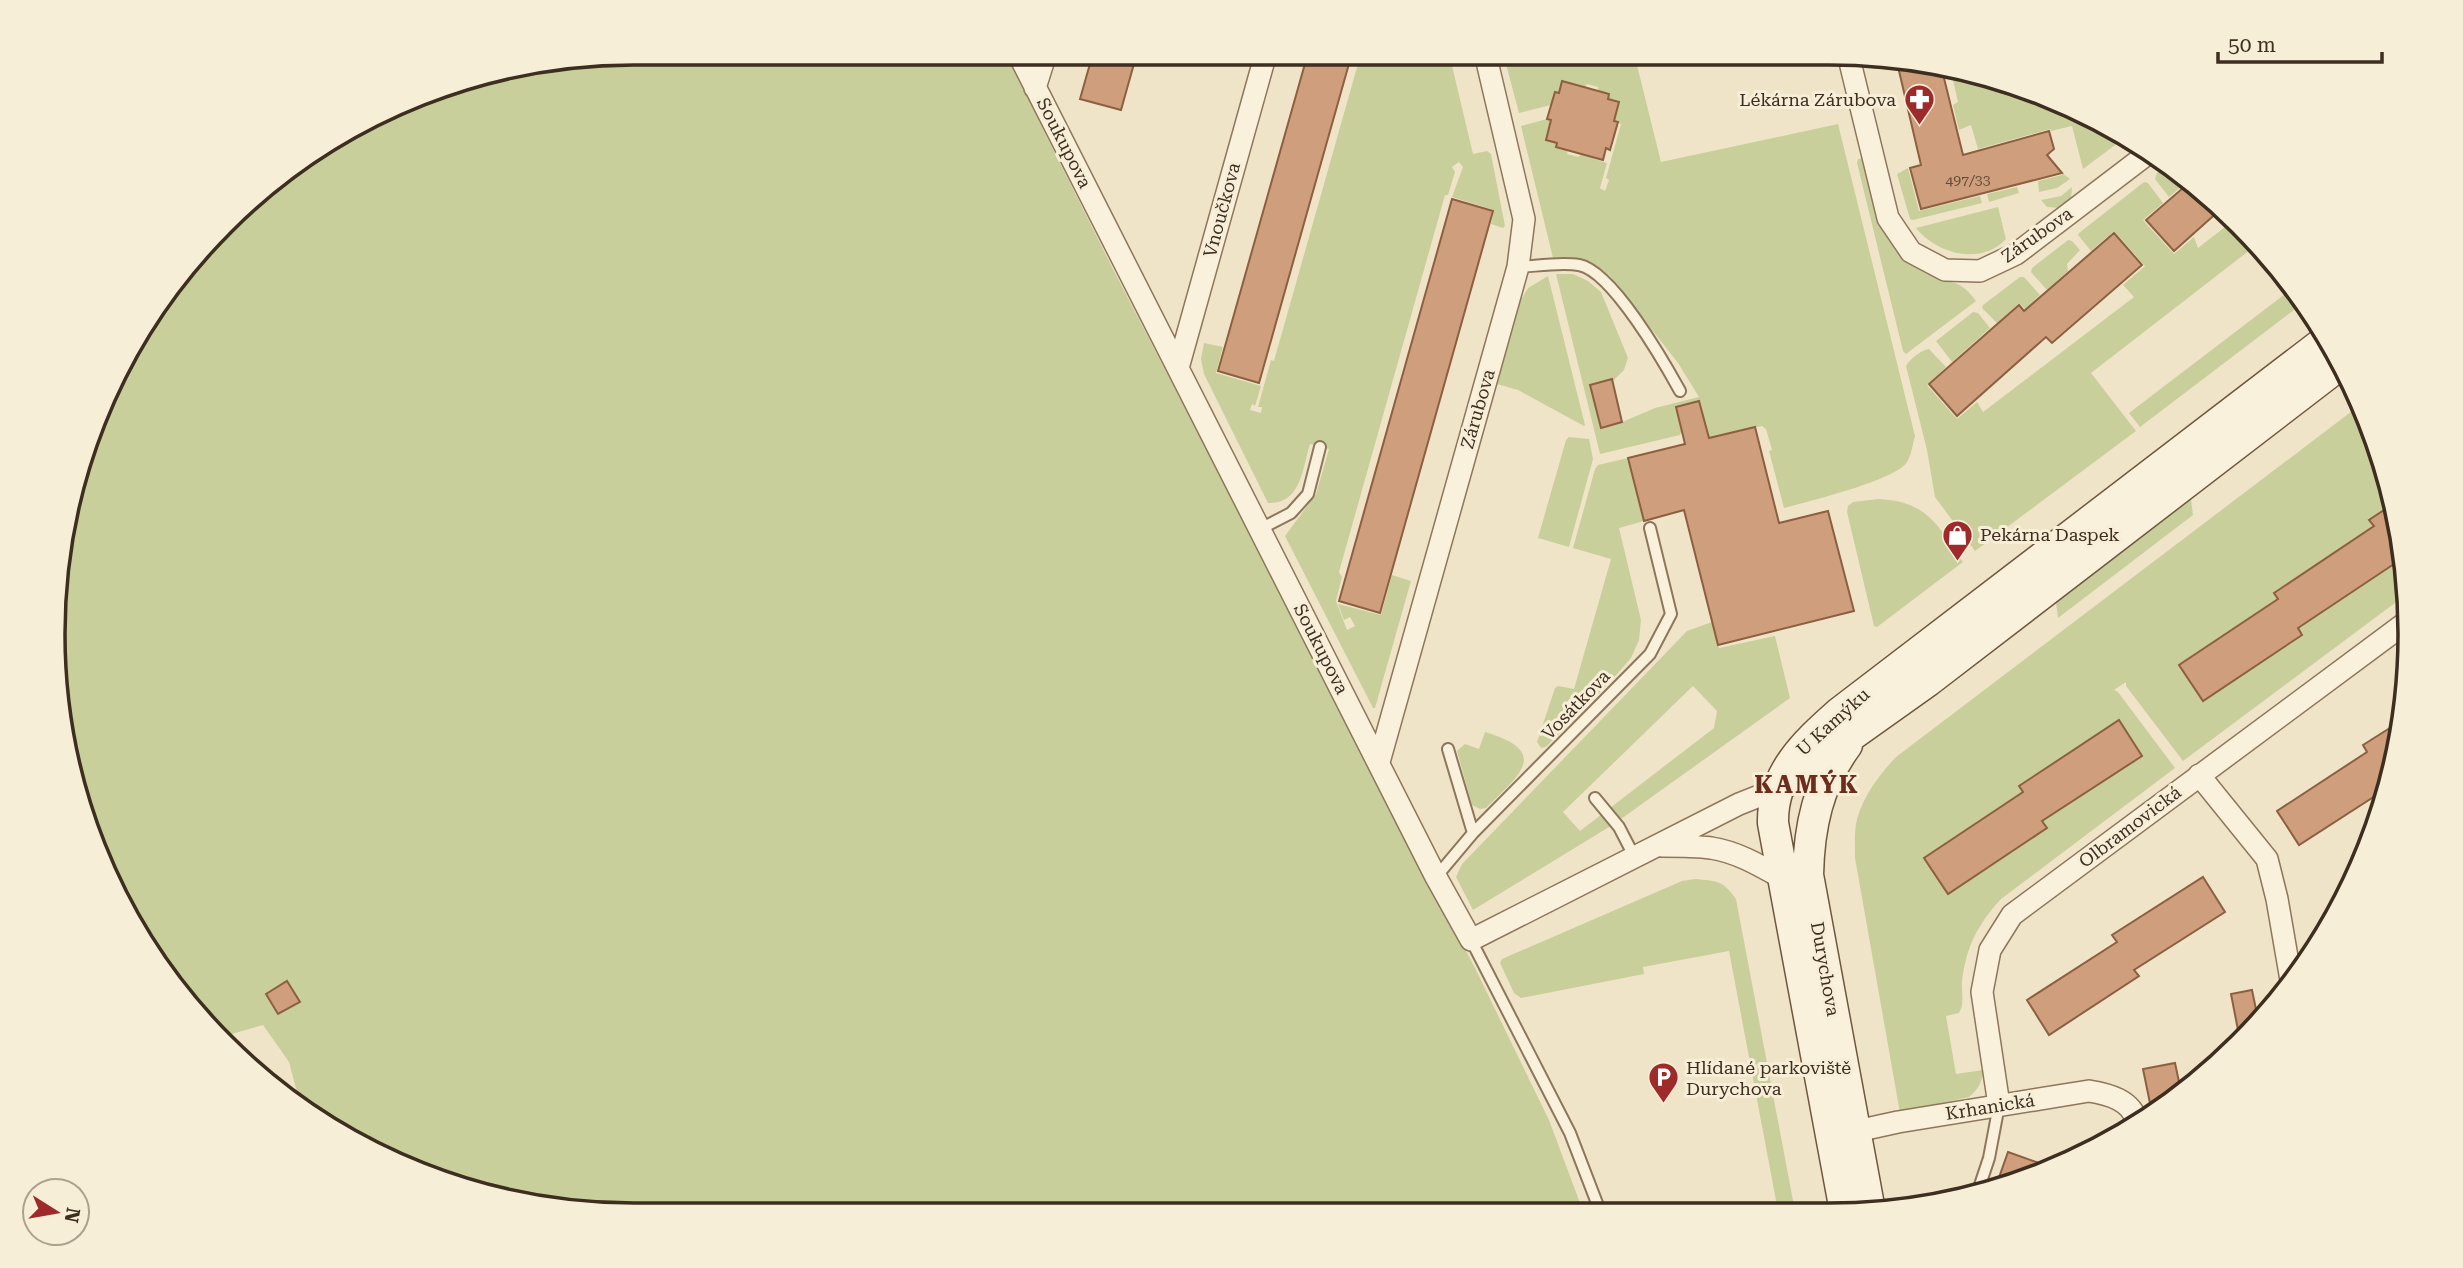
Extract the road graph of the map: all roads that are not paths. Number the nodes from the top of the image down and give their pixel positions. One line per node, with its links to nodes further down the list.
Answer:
1 (1024, 65): 6 (street, Soukupova)
2 (1042, 65): 6 (street)
3 (1263, 65): 10 (street, Vnoučkova)
4 (1488, 65): 8 (street, Zárubova)
5 (1851, 66): 7 (street, Zárubova)
6 (1035, 88): 10 (street, Soukupova)
7 (2141, 159)
8 (1518, 267): 12 (lane); 19 (street, Zárubova)
9 (2320, 345): 21 (street, U Kamýku)
10 (1178, 368): 14 (street, Soukupova)
11 (2333, 370): 17 (street, U Kamýku)
12 (1680, 391)
13 (1320, 447): 14 (lane)
14 (1260, 528): 19 (street, Soukupova)
15 (1650, 528): 23 (lane, Vosátkova)
16 (2398, 628): 20 (street, Olbramovická)
17 (1853, 736): 21 (street, U Kamýku); 26 (street, Durychova)
18 (1448, 749): 23 (lane)
19 (1379, 762): 27 (street, Soukupova)
20 (2199, 775): 29 (street); 30 (street, Olbramovická)
21 (1777, 789): 24 (street); 26 (street)
22 (1595, 798): 25 (lane)
23 (1473, 833): 27 (lane, Vosátkova)
24 (1660, 846): 25 (street); 26 (street)
25 (1635, 858): 28 (street)
26 (1795, 876): 32 (street, Durychova)
27 (1436, 877): 28 (street, Soukupova)
28 (1471, 940): 35 (lane)
29 (2289, 969)
30 (1999, 1105): 31 (street, Krhanická); 32 (street, Krhanická); 33 (lane)
31 (2134, 1114)
32 (1843, 1134): 34 (street, Durychova); 36 (street, Durychova)
33 (1981, 1183)
34 (1867, 1202)
35 (1597, 1203)
36 (1844, 1203)

